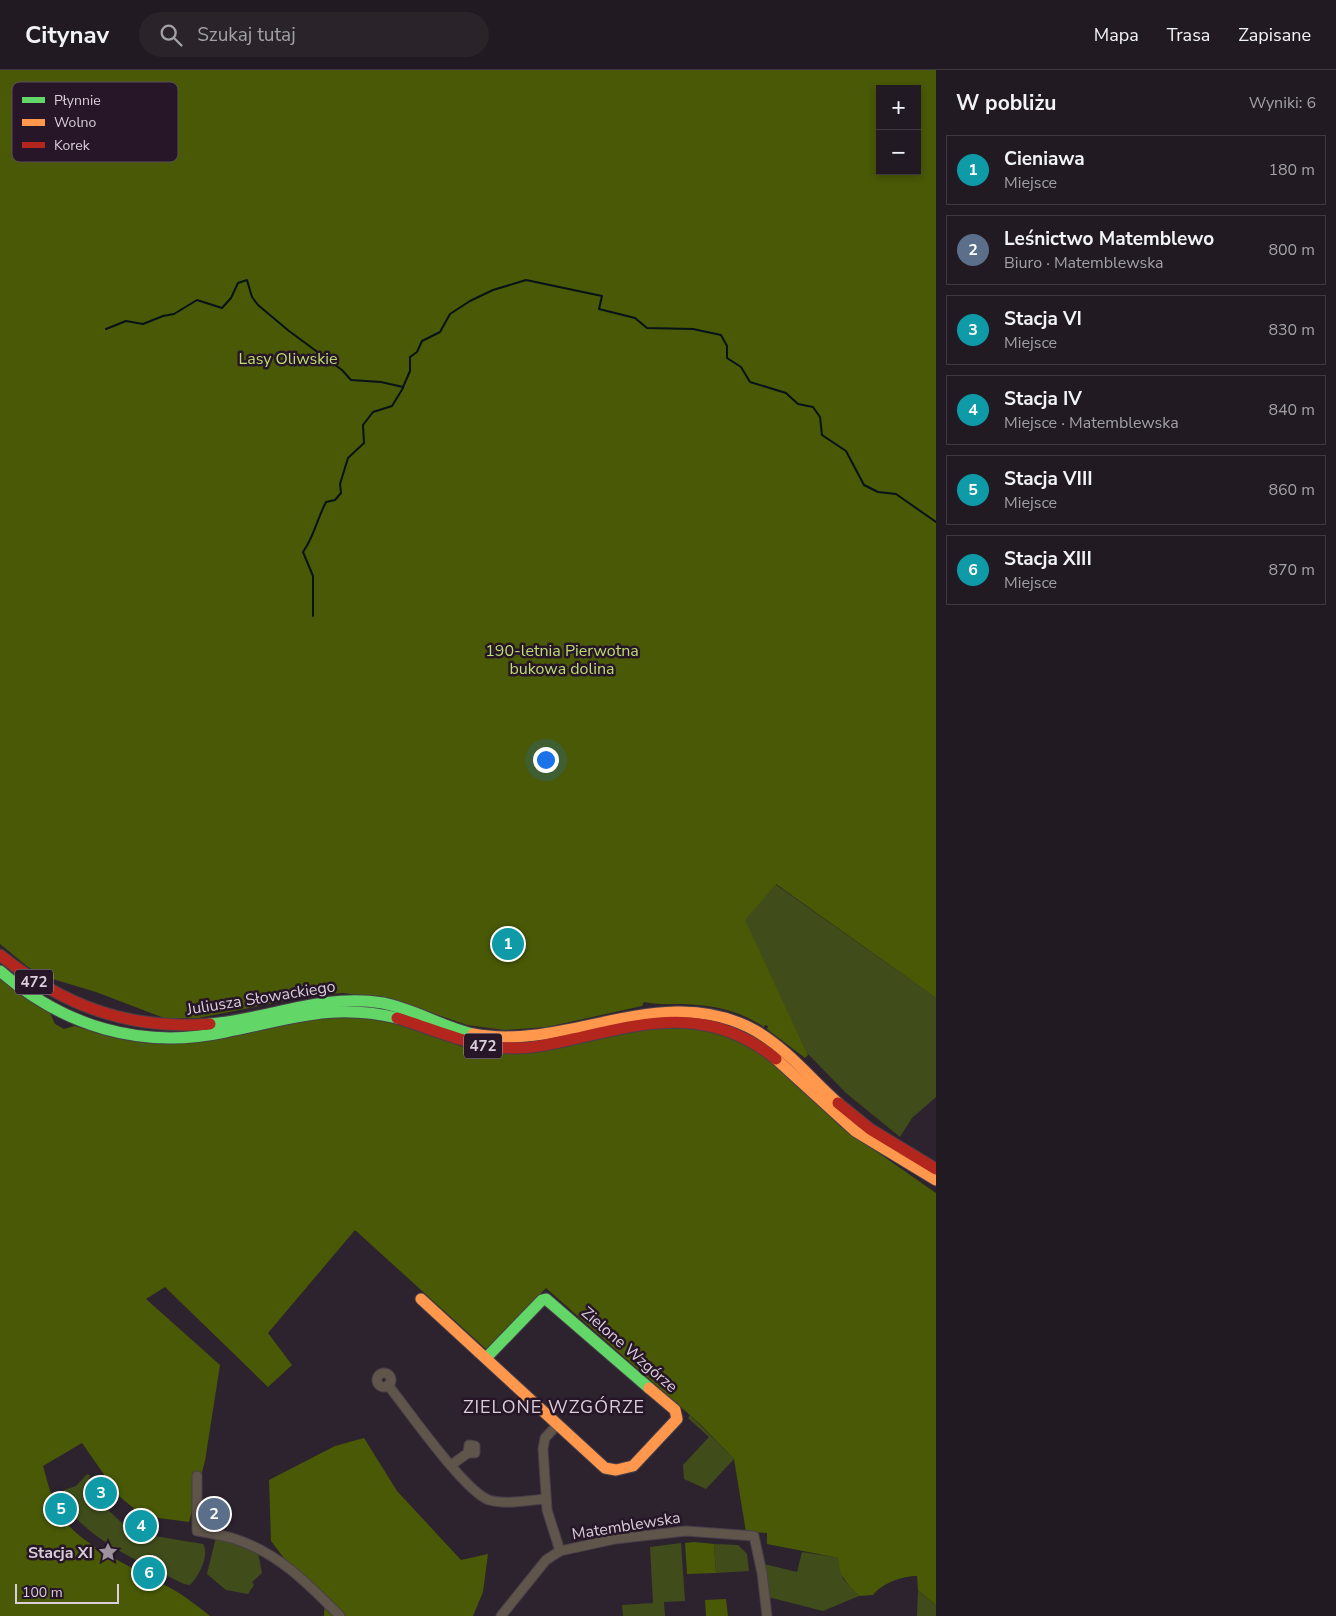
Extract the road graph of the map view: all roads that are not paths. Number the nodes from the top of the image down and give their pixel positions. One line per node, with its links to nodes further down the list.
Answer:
1 (0, 955): 3 (main road, Juliusza Słowackiego / 472)
2 (0, 971): 4 (main road, Juliusza Słowackiego / 472)
3 (936, 1169)
4 (936, 1180)
5 (422, 1299): 6 (main road, Zielone Wzgórze)
6 (487, 1357): 8 (main road, Zielone Wzgórze); 8 (main road, Zielone Wzgórze)
7 (388, 1385): 10 (street)
8 (558, 1424): 12 (street)
9 (468, 1453): 10 (street)
10 (451, 1465): 12 (street)
11 (197, 1476): 14 (street)
12 (546, 1499): 13 (street)
13 (560, 1551): 15 (street, Matemblewska); 16 (street, Matemblewska)
14 (340, 1616)
15 (501, 1616)
16 (766, 1616)

